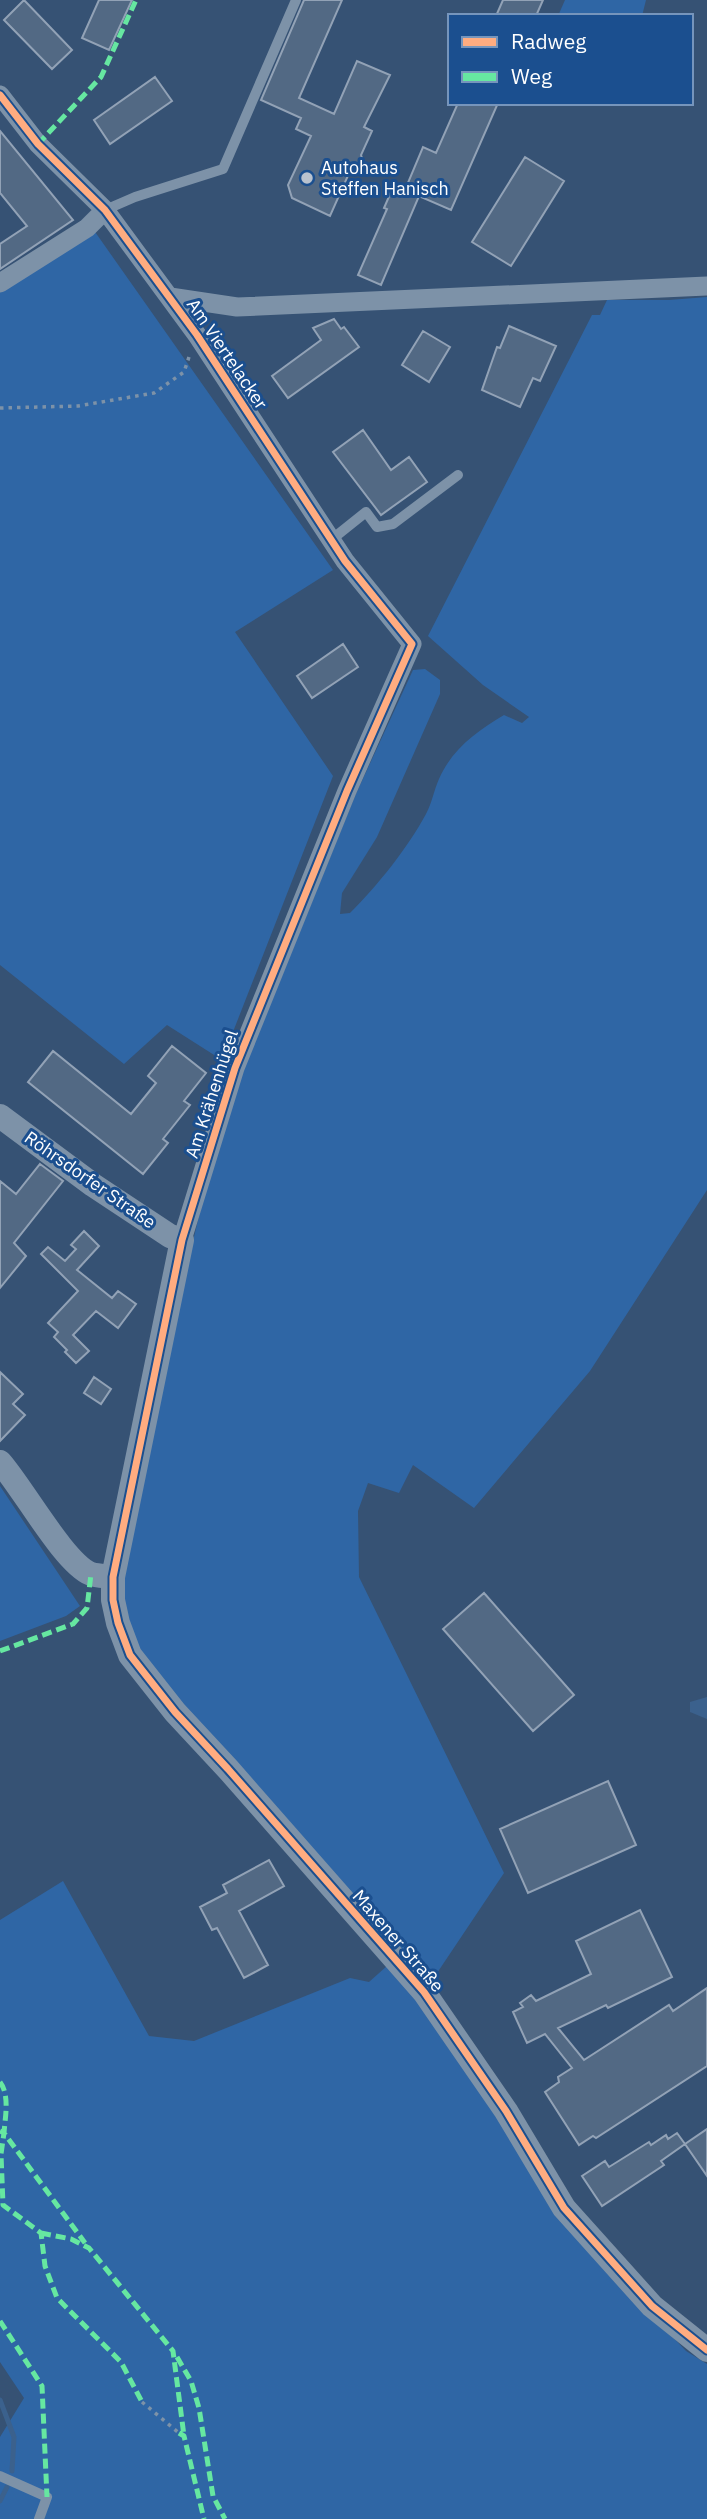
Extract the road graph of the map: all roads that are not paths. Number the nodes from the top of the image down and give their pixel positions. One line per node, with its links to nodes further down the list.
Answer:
1 (296, 0): 3 (lane)
2 (0, 94): 3 (street, Am Viertelacker)
3 (105, 209): 4 (street); 6 (street, Am Viertelacker)
4 (0, 283)
5 (707, 286): 6 (street)
6 (170, 296): 8 (street, Am Viertelacker)
7 (458, 475): 8 (lane)
8 (331, 540): 9 (street, Am Viertelacker)
9 (412, 643): 11 (street, Am Krähenhügel)
10 (0, 1116): 11 (street, Röhrsdorfer Straße)
11 (182, 1240): 13 (street, Am Krähenhügel)
12 (0, 1462): 13 (street)
13 (113, 1577): 14 (street, Maxener Straße)
14 (707, 2350)
15 (0, 2476): 16 (lane)
16 (39, 2519)

